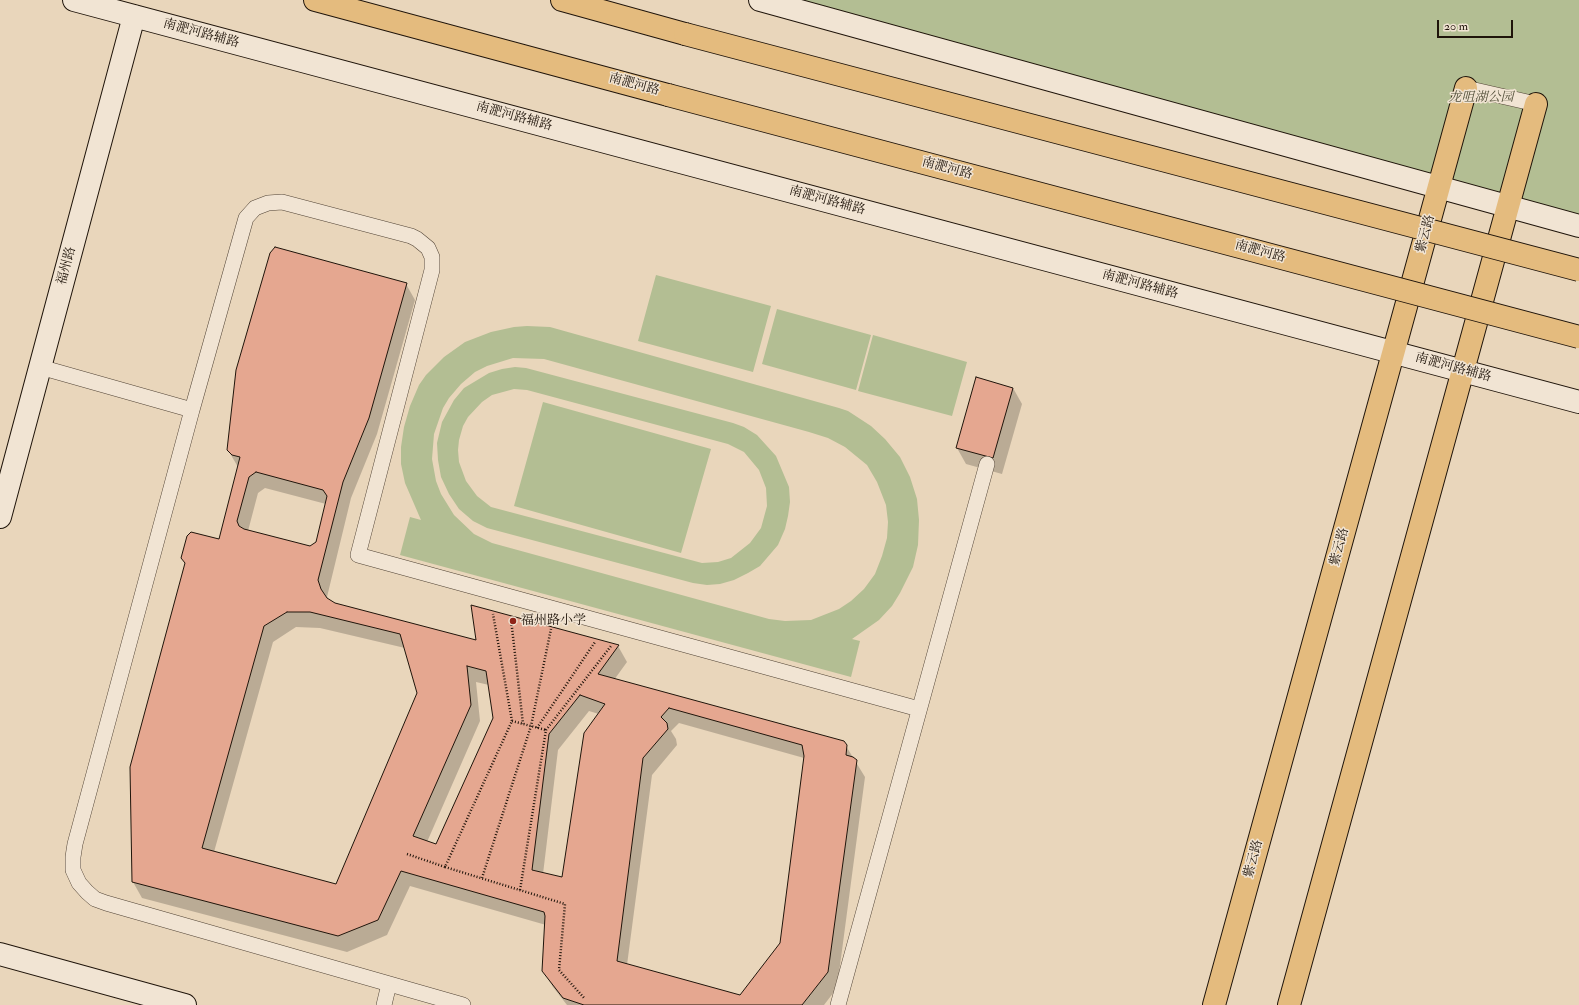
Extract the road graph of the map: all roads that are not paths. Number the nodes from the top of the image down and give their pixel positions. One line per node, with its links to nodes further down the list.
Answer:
1 (74, 0): 5 (street, 南淝河路辅路)
2 (315, 0): 12 (main road, 南淝河路, bridge)
3 (562, 0): 11 (main road, bridge)
4 (760, 0): 8 (street)
5 (134, 16): 13 (street, 南淝河路辅路); 14 (street, 福州路)
6 (1466, 88): 7 (lane); 8 (main road, 紫云路)
7 (1536, 104): 9 (main road)
8 (1439, 187): 9 (street); 13 (main road, 紫云路)
9 (1509, 206): 10 (street); 15 (main road)
10 (1579, 226)
11 (1579, 270)
12 (1579, 337)
13 (1393, 353): 15 (street, 南淝河路辅路); 27 (main road, 紫云路)
14 (40, 367): 17 (lane); 19 (street, 福州路)
15 (1463, 371): 16 (street, 南淝河路辅路); 28 (main road)
16 (1579, 402)
17 (192, 410): 20 (lane); 22 (lane)
18 (987, 464): 20 (lane)
19 (0, 517)
20 (919, 709): 26 (lane)
21 (0, 954): 23 (street)
22 (389, 984): 24 (lane); 25 (lane)
23 (185, 1005)
24 (384, 1005)
25 (462, 1005)
26 (838, 1005)
27 (1214, 1005)
28 (1289, 1005)

